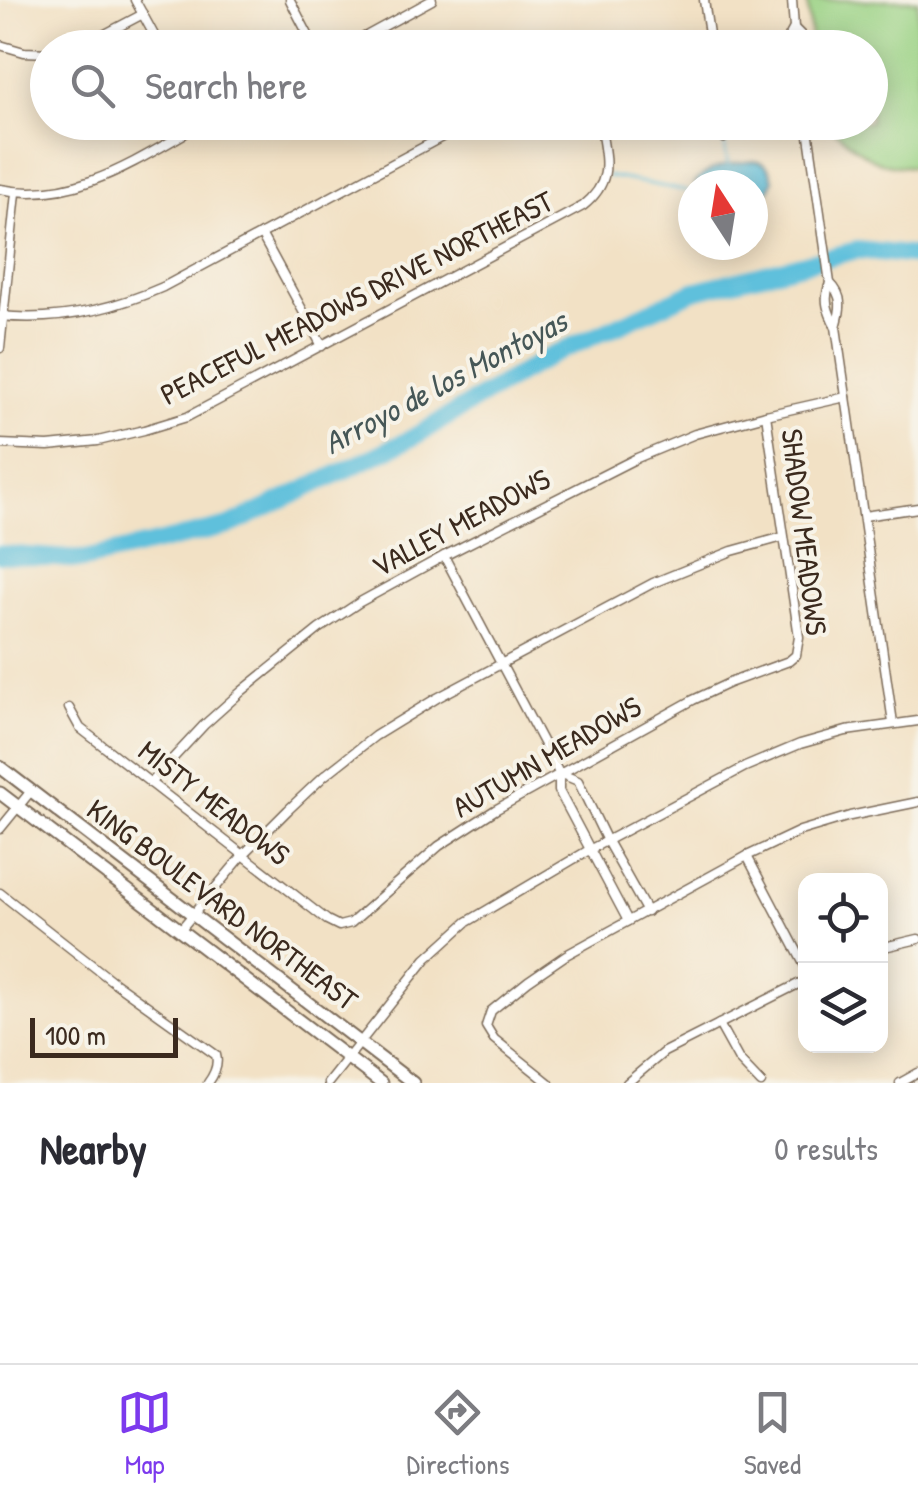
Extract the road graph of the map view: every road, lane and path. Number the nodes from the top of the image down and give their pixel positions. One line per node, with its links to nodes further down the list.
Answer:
1 (136, 0): 6 (street)
2 (290, 0): 10 (street)
3 (432, 0): 11 (street)
4 (704, 0): 12 (street)
5 (792, 0): 7 (street)
6 (143, 14): 8 (street); 9 (street)
7 (794, 28)
8 (114, 30)
9 (151, 30)
10 (306, 30)
11 (377, 30)
12 (708, 30)
13 (0, 45): 14 (street)
14 (30, 52)
15 (172, 140): 20 (street)
16 (437, 140): 21 (street)
17 (602, 140): 23 (street, PEACEFUL MEADOWS DRIVE NORTHEAST)
18 (810, 140): 25 (street)
19 (0, 189): 20 (street)
20 (16, 192): 22 (street)
21 (262, 234): 22 (street); 23 (street)
22 (2, 316): 24 (street)
23 (322, 346): 27 (street, PEACEFUL MEADOWS DRIVE NORTHEAST)
24 (0, 348)
25 (846, 397): 26 (street, VALLEY MEADOWS); 29 (street)
26 (766, 415): 30 (street, SHADOW MEADOWS); 31 (street, VALLEY MEADOWS)
27 (0, 444)
28 (918, 508): 29 (street)
29 (864, 516): 36 (street)
30 (783, 537): 32 (street, SHADOW MEADOWS); 33 (street)
31 (444, 556): 33 (street); 39 (street, VALLEY MEADOWS)
32 (796, 655): 38 (street, AUTUMN MEADOWS)
33 (502, 664): 38 (street); 47 (street)
34 (69, 708): 39 (street, MISTY MEADOWS)
35 (918, 721): 36 (street)
36 (893, 723): 45 (street)
37 (0, 767): 40 (street, KING BOULEVARD NORTHEAST)
38 (559, 774): 45 (street); 46 (street); 53 (street, AUTUMN MEADOWS)
39 (150, 783): 47 (street, MISTY MEADOWS)
40 (31, 791): 43 (street); 51 (street, KING BOULEVARD NORTHEAST)
41 (0, 793): 43 (street, KING BOULEVARD NORTHEAST)
42 (918, 802): 48 (street)
43 (18, 806): 44 (street); 54 (street, KING BOULEVARD NORTHEAST)
44 (0, 830)
45 (607, 841): 46 (street); 50 (street)
46 (589, 850): 52 (street); 60 (street)
47 (242, 855): 51 (street); 53 (street, MISTY MEADOWS)
48 (747, 856): 50 (street); 57 (street)
49 (0, 893): 63 (street)
50 (648, 912): 52 (street)
51 (193, 915): 54 (street); 60 (street, KING BOULEVARD NORTHEAST)
52 (628, 921): 67 (street)
53 (339, 926)
54 (180, 930): 61 (street, KING BOULEVARD NORTHEAST)
55 (918, 938): 56 (street)
56 (888, 946)
57 (803, 963)
58 (798, 984): 59 (street)
59 (719, 1024): 68 (street); 69 (street)
60 (360, 1042): 61 (street); 66 (street, KING BOULEVARD NORTHEAST)
61 (348, 1057): 64 (street); 65 (street, KING BOULEVARD NORTHEAST)
62 (918, 1073): 70 (street)
63 (208, 1083)
64 (328, 1083)
65 (381, 1083)
66 (413, 1083)
67 (549, 1083)
68 (627, 1083)
69 (761, 1083)
70 (900, 1083)

